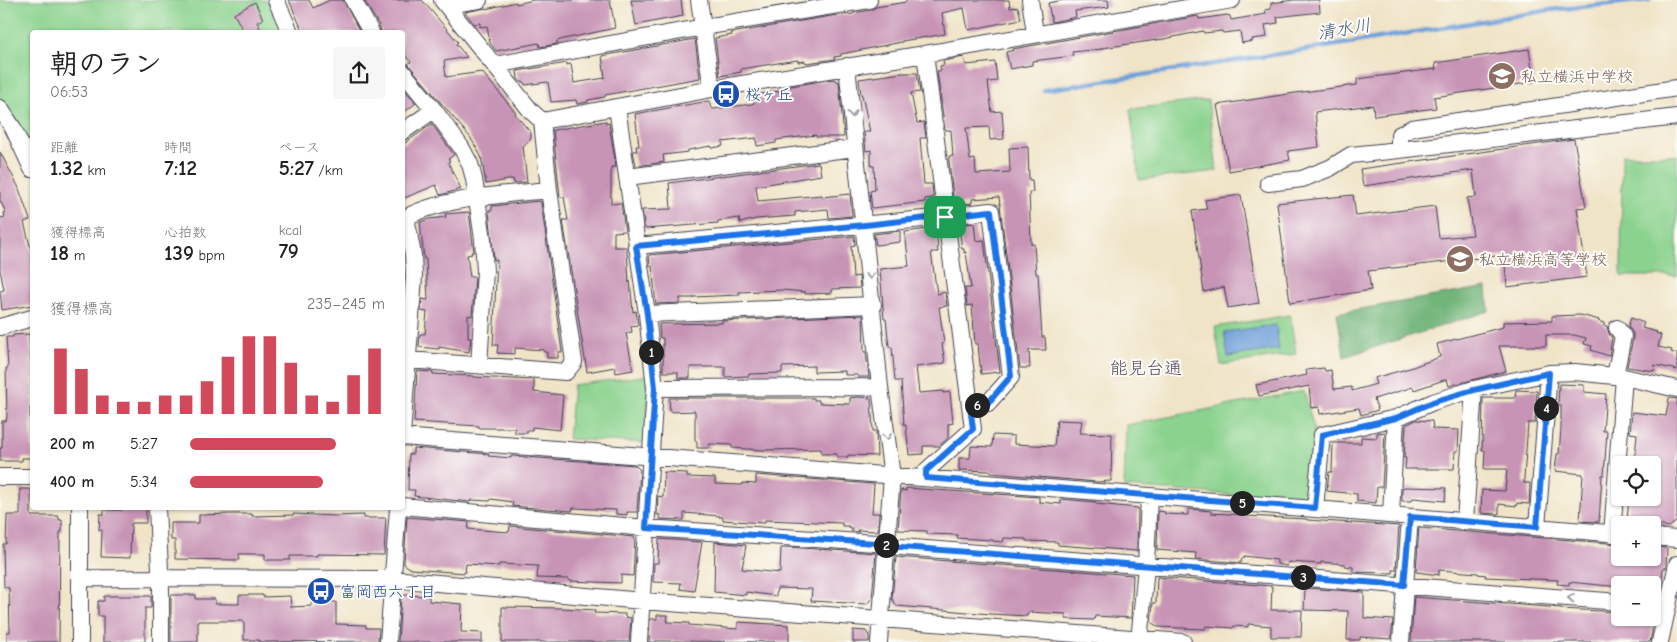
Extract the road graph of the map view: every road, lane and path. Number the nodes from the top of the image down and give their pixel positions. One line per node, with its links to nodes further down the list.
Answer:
1 (276, 0): 10 (street)
2 (352, 0): 11 (street)
3 (479, 0): 8 (street)
4 (698, 0): 9 (street)
5 (869, 0): 9 (street)
6 (1030, 0): 12 (street)
7 (1232, 0): 12 (street)
8 (444, 3): 14 (street)
9 (704, 27): 14 (street); 18 (street)
10 (289, 30)
11 (370, 30)
12 (1035, 34): 13 (street)
13 (925, 54): 15 (street); 32 (street)
14 (495, 65): 23 (street)
15 (847, 66): 18 (street); 25 (street, one-way to 25)
16 (405, 76): 21 (street)
17 (1677, 88): 26 (street)
18 (712, 89): 19 (street)
19 (617, 107): 23 (street); 28 (street)
20 (0, 108): 27 (street)
21 (434, 110): 24 (street); 31 (street)
22 (1677, 117): 26 (street)
23 (542, 122): 30 (street)
24 (405, 130)
25 (855, 148): 28 (street); 35 (street)
26 (1399, 150): 29 (street)
27 (30, 165)
28 (627, 177): 36 (street)
29 (1268, 183)
30 (549, 190): 31 (street); 44 (street)
31 (478, 198): 33 (street); 44 (street)
32 (945, 217): 35 (street); 52 (street); 52 (street)
33 (405, 219)
34 (405, 223): 37 (street)
35 (865, 225): 36 (street); 38 (street, one-way to 38)
36 (636, 246): 39 (street)
37 (408, 303): 43 (street)
38 (873, 305): 39 (street); 47 (street)
39 (647, 314): 48 (street)
40 (30, 319): 41 (street)
41 (0, 327)
42 (1617, 328): 46 (street)
43 (409, 360): 44 (street); 51 (street)
44 (479, 365)
45 (1549, 373): 46 (street); 50 (street); 70 (street)
46 (1619, 377): 49 (street); 67 (street)
47 (880, 387): 48 (street); 56 (street, one-way to 56)
48 (655, 388): 55 (street)
49 (1677, 389)
50 (1474, 390): 53 (street); 69 (street)
51 (405, 403)
52 (970, 406): 59 (street)
53 (1396, 418): 62 (street); 66 (street)
54 (405, 436): 55 (street)
55 (651, 456): 56 (street); 71 (street)
56 (892, 476): 59 (street); 75 (street)
57 (0, 477): 58 (street)
58 (30, 477)
59 (926, 478): 60 (street)
60 (1150, 496): 62 (street); 77 (street)
61 (405, 506): 71 (street)
62 (1315, 508): 66 (street)
63 (80, 510): 78 (street)
64 (157, 510): 79 (street)
65 (398, 510): 80 (street)
66 (1391, 515): 68 (street)
67 (1616, 516)
68 (1410, 517): 69 (street); 81 (street)
69 (1465, 521): 70 (street)
70 (1537, 527): 72 (street)
71 (646, 528): 75 (street); 82 (street)
72 (1611, 534)
73 (1661, 538): 74 (street)
74 (1677, 539)
75 (888, 546): 77 (street); 85 (street)
76 (1677, 564): 84 (street)
77 (1146, 566): 81 (street); 87 (street)
78 (80, 578): 79 (street); 88 (street)
79 (160, 578): 80 (street); 89 (street)
80 (392, 579): 82 (street); 90 (street)
81 (1404, 585): 83 (street, one-way to 81); 94 (street)
82 (643, 600): 85 (street); 91 (street)
83 (1611, 601)
84 (1661, 603)
85 (881, 619): 87 (street); 92 (street)
86 (1660, 626): 95 (street)
87 (1139, 640): 93 (street)
88 (80, 642)
89 (161, 642)
90 (388, 642)
91 (639, 642)
92 (879, 642)
93 (1183, 642)
94 (1401, 642)
95 (1660, 642)

